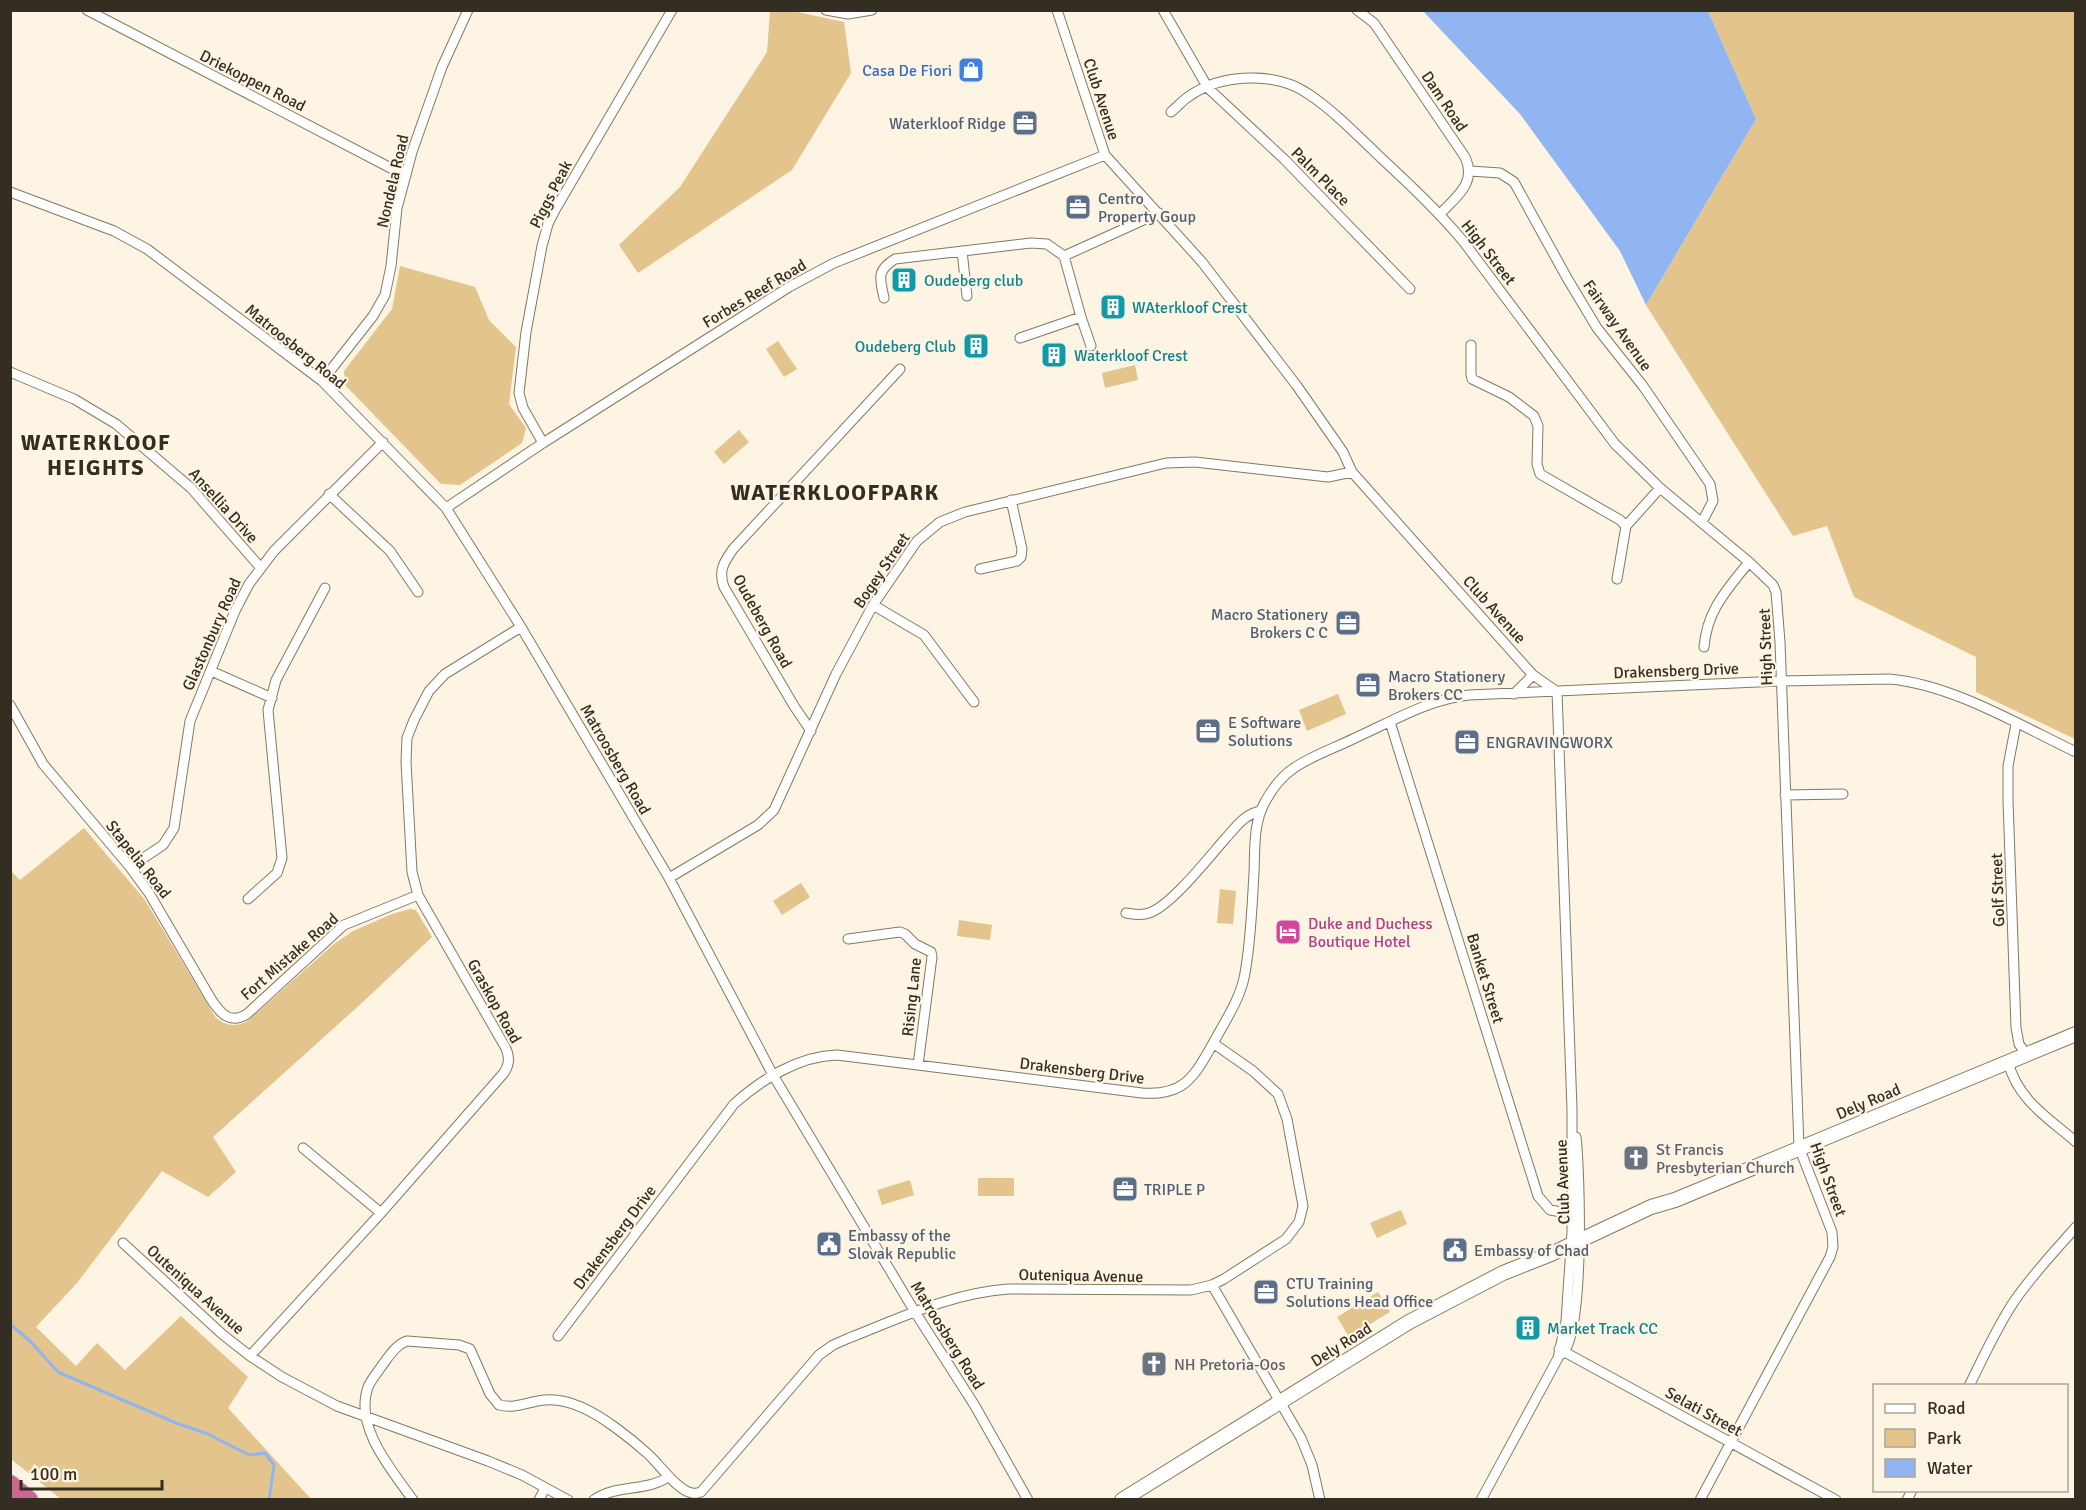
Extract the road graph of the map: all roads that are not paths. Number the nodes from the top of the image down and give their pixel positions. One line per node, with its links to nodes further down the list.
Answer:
1 (87, 10): 14 (street, Driekoppen Road)
2 (468, 10): 14 (street, Nondela Road)
3 (672, 10): 31 (street, Piggs Peak)
4 (826, 10): 9 (street)
5 (872, 10): 9 (street)
6 (1057, 10): 12 (street, Club Avenue)
7 (1163, 10): 10 (street, Palm Place)
8 (1357, 10): 13 (street, Dam Road)
9 (854, 12)
10 (1208, 88): 11 (street, High Street); 17 (street, High Street); 20 (street, Palm Place)
11 (1171, 112)
12 (1105, 155): 16 (street, Club Avenue); 31 (street, Forbes Reef Road)
13 (1470, 171): 17 (street); 37 (street, Fairway Avenue)
14 (406, 176): 29 (street, Nondela Road)
15 (10, 192): 29 (street, Matroosberg Road)
16 (1160, 213): 19 (street); 32 (street, Club Avenue)
17 (1440, 214): 33 (street, High Street)
18 (962, 251): 19 (street); 21 (street); 22 (street)
19 (1064, 256): 23 (street)
20 (1410, 289)
21 (967, 296)
22 (884, 298)
23 (1081, 317): 24 (street); 26 (street)
24 (1020, 338)
25 (1471, 345): 38 (street)
26 (1091, 346)
27 (900, 369): 58 (street, Oudeberg Road)
28 (10, 372): 40 (street, Ansellia Drive)
29 (321, 381): 30 (street, Matroosberg Road)
30 (383, 442): 34 (street, Glastonbury Road); 36 (street, Matroosberg Road)
31 (543, 443): 36 (street, Forbes Reef Road)
32 (1352, 472): 35 (street, Bogey Street); 49 (street, Club Avenue)
33 (1660, 488): 37 (street, High Street); 38 (street)
34 (329, 494): 40 (street, Glastonbury Road); 44 (street)
35 (1011, 500): 41 (street); 45 (street, Bogey Street)
36 (446, 508): 46 (street, Matroosberg Road)
37 (1702, 522): 39 (street, High Street)
38 (1626, 526): 42 (street)
39 (1749, 562): 47 (street); 50 (street, High Street)
40 (260, 567): 48 (street, Glastonbury Road)
41 (980, 569)
42 (1617, 579)
43 (325, 588): 53 (street)
44 (418, 592)
45 (873, 605): 54 (street); 58 (street, Bogey Street)
46 (521, 627): 64 (street, Matroosberg Road); 65 (street, Graskop Road)
47 (1704, 647)
48 (211, 671): 53 (street); 63 (street, Glastonbury Road)
49 (1533, 675): 51 (street, Club Avenue); 52 (street)
50 (1781, 681): 51 (street, Drakensberg Drive); 57 (street, Drakensberg Drive); 61 (street, High Street)
51 (1557, 692): 52 (street, Drakensberg Drive); 80 (street, Club Avenue)
52 (1514, 694): 56 (street, Drakensberg Drive)
53 (272, 698): 66 (street)
54 (974, 702)
55 (10, 705): 63 (street, Stapelia Road)
56 (1390, 722): 62 (street, Drakensberg Drive); 80 (street, Banket Street)
57 (2016, 723): 59 (street, Drakensberg Drive); 72 (street, Golf Street)
58 (811, 731): 64 (street, Bogey Street)
59 (2076, 752)
60 (1843, 794): 61 (street)
61 (1785, 795): 77 (street, High Street)
62 (1261, 811): 67 (street); 71 (street, Drakensberg Drive)
63 (130, 867): 69 (street, Stapelia Road)
64 (669, 878): 75 (street, Matroosberg Road)
65 (418, 895): 69 (street, Fort Mistake Road); 79 (street, Graskop Road)
66 (248, 899)
67 (1126, 913)
68 (848, 939): 74 (street, Rising Lane)
69 (247, 1014)
70 (2076, 1034): 72 (street, Dely Road)
71 (1213, 1043): 74 (street, Drakensberg Drive); 84 (street, Outeniqua Avenue)
72 (2026, 1054): 73 (street, Dely Road)
73 (2008, 1062): 76 (street); 77 (street, Dely Road)
74 (918, 1065): 75 (street, Drakensberg Drive)
75 (773, 1075): 85 (street, Matroosberg Road); 86 (street, Drakensberg Drive)
76 (2076, 1142)
77 (1799, 1147): 83 (street, Dely Road); 92 (street, High Street)
78 (303, 1148): 79 (street)
79 (381, 1213): 88 (street, Graskop Road)
80 (1576, 1215): 83 (street, Club Avenue)
81 (2076, 1227): 89 (street)
82 (123, 1243): 88 (street, Outeniqua Avenue)
83 (1575, 1248): 87 (street, Club Avenue); 90 (street, Dely Road)
84 (1212, 1285): 85 (street, Outeniqua Avenue); 90 (street)
85 (915, 1312): 93 (street, Outeniqua Avenue); 101 (street, Matroosberg Road)
86 (558, 1336)
87 (1561, 1353): 92 (street, Selati Street); 104 (street, Club Avenue)
88 (250, 1356): 91 (street, Outeniqua Avenue)
89 (1970, 1384)
90 (1281, 1401): 102 (street, Dely Road); 103 (street)
91 (366, 1417): 93 (street); 95 (street, Outeniqua Avenue); 97 (street)
92 (1730, 1443): 105 (street, High Street); 106 (street, Selati Street)
93 (668, 1477): 100 (street)
94 (10, 1484): 96 (highway)
95 (545, 1488): 98 (street); 99 (street, Outeniqua Avenue)
96 (29, 1500)
97 (413, 1500)
98 (539, 1500)
99 (568, 1500)
100 (594, 1500)
101 (1028, 1500)
102 (1122, 1500)
103 (1320, 1500)
104 (1481, 1500)
105 (1700, 1500)
106 (1836, 1500)

